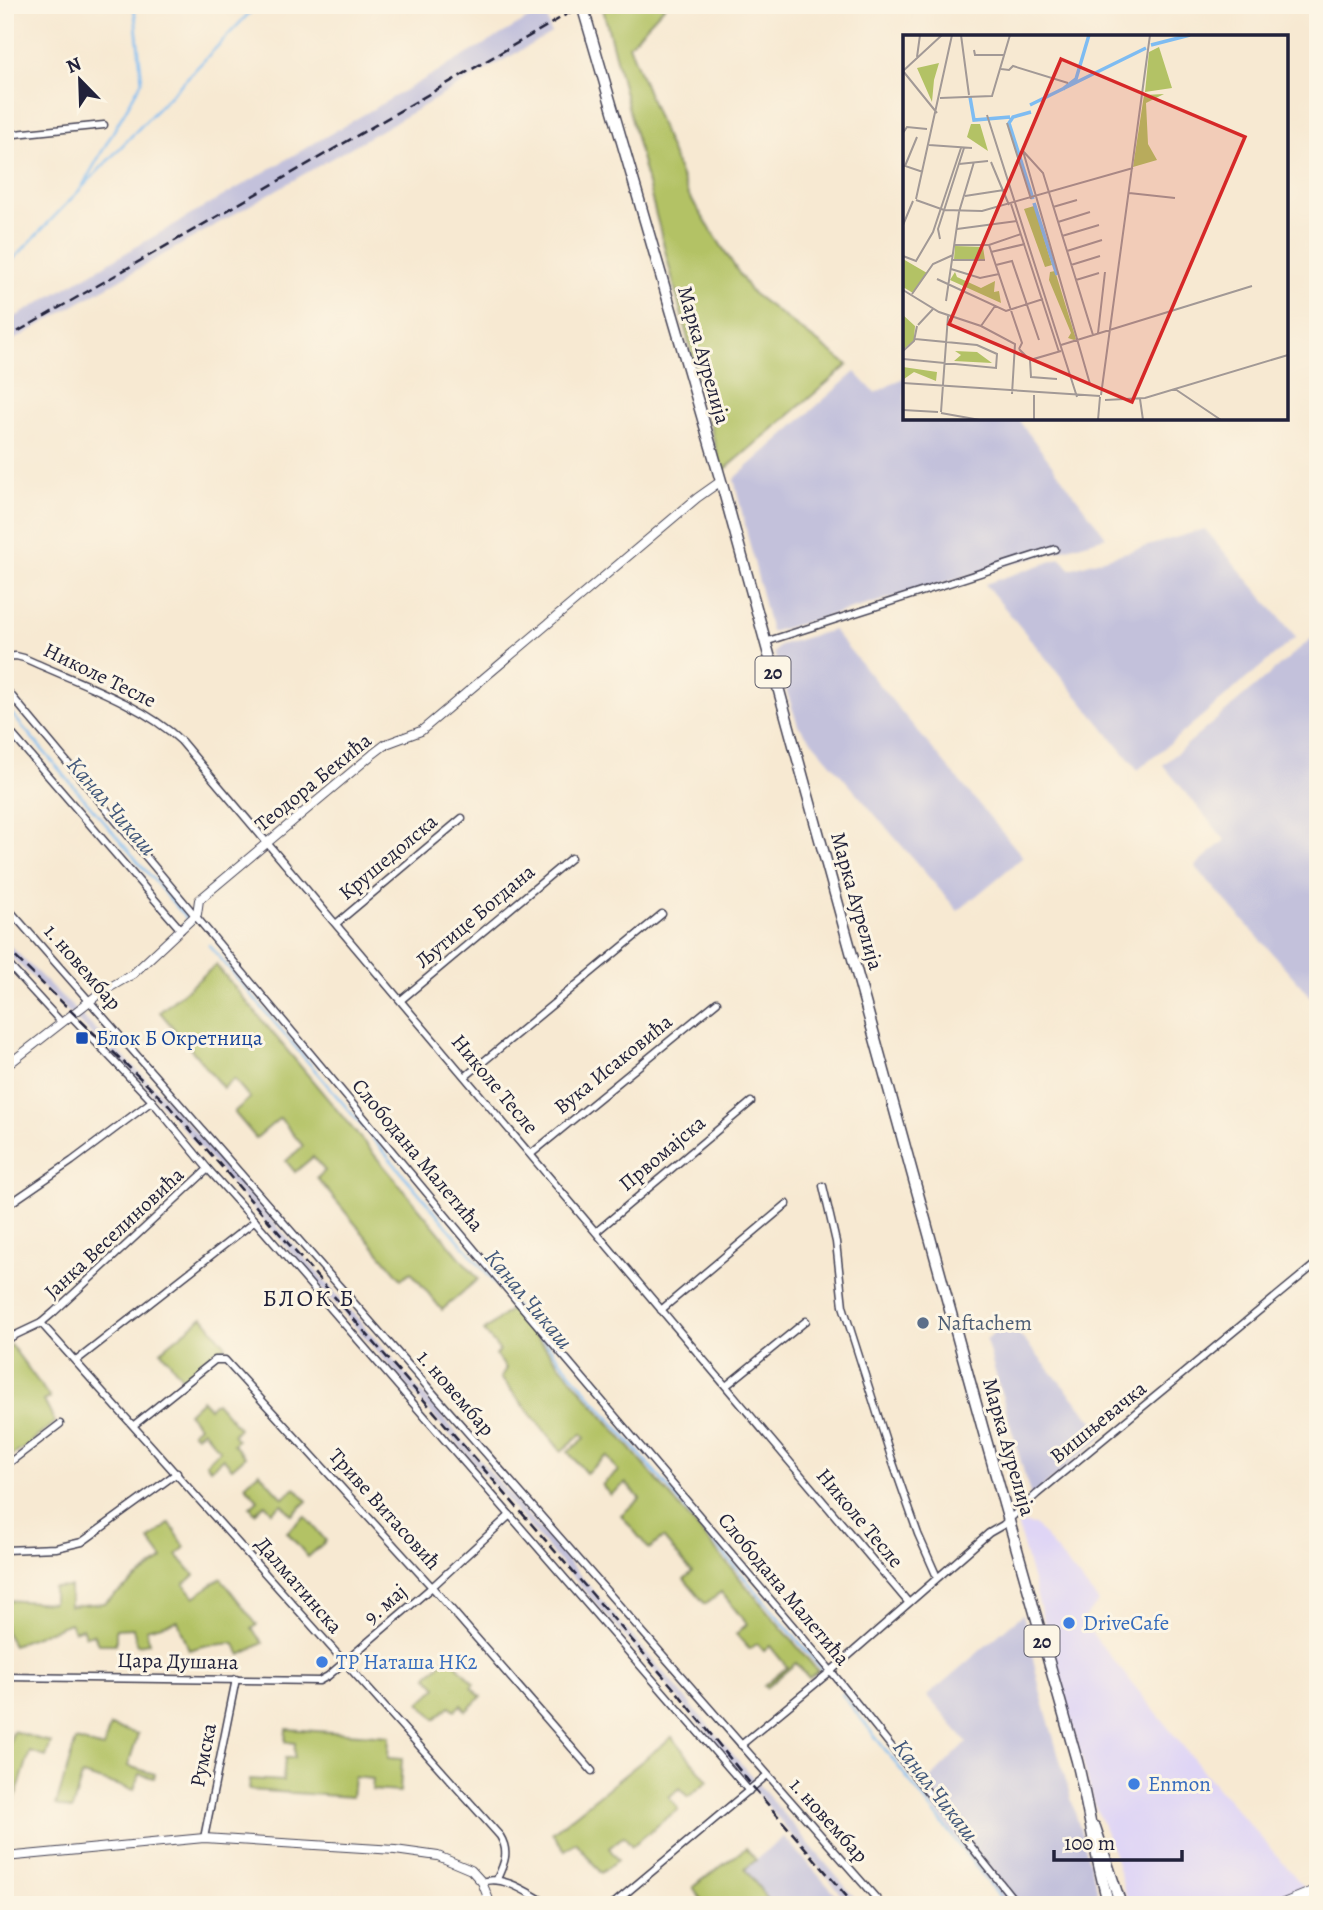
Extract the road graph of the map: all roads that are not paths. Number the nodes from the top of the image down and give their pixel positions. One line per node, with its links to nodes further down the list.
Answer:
1 (582, 5): 4 (main road, Марка Аурелија / 20, bridge)
2 (104, 125): 3 (street)
3 (5, 135)
4 (721, 481): 6 (main road, Марка Аурелија / 20); 11 (street, Теодора Бекића)
5 (1055, 549): 6 (street)
6 (765, 642): 47 (main road, Марка Аурелија / 20)
7 (5, 657): 11 (street, Николе Тесле)
8 (5, 688): 15 (street, Слободана Малетића)
9 (5, 726): 17 (street)
10 (462, 818): 16 (street, Крушедолска)
11 (268, 841): 15 (street, Теодора Бекића); 16 (street, Николе Тесле)
12 (571, 859): 19 (street, Љутице Богдана)
13 (5, 905): 20 (street, 1. новембар)
14 (662, 914): 25 (street)
15 (195, 916): 17 (street, Теодора Бекића); 53 (street, Слободана Малетића)
16 (337, 923): 19 (street, Николе Тесле)
17 (182, 929): 20 (street, Теодора Бекића)
18 (5, 961): 23 (street)
19 (401, 1000): 25 (street, Николе Тесле)
20 (89, 1002): 22 (street, Теодора Бекића); 56 (street, 1. новембар)
21 (717, 1002): 28 (street, Вука Исаковића)
22 (71, 1016): 23 (street, Теодора Бекића); 26 (street, 1. новембар)
23 (61, 1022): 24 (street, Теодора Бекића)
24 (5, 1068)
25 (466, 1076): 28 (street, Николе Тесле)
26 (152, 1101): 29 (street, 1. новембар); 32 (street)
27 (751, 1102): 34 (street, Првомајска)
28 (531, 1154): 34 (street, Николе Тесле)
29 (208, 1169): 33 (street, 1. новембар); 38 (street, Јанка Веселиновића)
30 (823, 1186): 49 (street)
31 (787, 1204): 36 (street)
32 (5, 1208)
33 (255, 1221): 40 (street); 46 (street, 1. новембар)
34 (596, 1231): 36 (street, Николе Тесле)
35 (1318, 1262): 47 (street, Вишњевачка)
36 (661, 1310): 41 (street, Николе Тесле)
37 (806, 1321): 41 (street)
38 (41, 1323): 39 (street, Јанка Веселиновића); 40 (street, Далматинска)
39 (5, 1340)
40 (76, 1361): 43 (street, Далматинска)
41 (726, 1386): 51 (street, Николе Тесле)
42 (60, 1424): 44 (street)
43 (134, 1425): 45 (street, Далматинска); 50 (street, Триве Витасовић)
44 (5, 1466)
45 (177, 1473): 48 (street); 52 (street, Далматинска)
46 (510, 1515): 50 (street, 9. мај); 59 (street, 1. новембар)
47 (1009, 1519): 49 (street, Вишњевачка); 60 (main road, Марка Аурелија / 20)
48 (5, 1550)
49 (937, 1577): 51 (street, Вишњевачка)
50 (432, 1587): 52 (street, 9. мај); 57 (street, Триве Витасовић)
51 (908, 1602): 53 (street, Вишњевачка)
52 (344, 1662): 55 (street, Цара Душана); 63 (street, Далматинска)
53 (831, 1671): 56 (street, Вишњевачка); 70 (street, Слободана Малетића)
54 (5, 1677): 55 (street, Цара Душана)
55 (236, 1679): 61 (street, Румска)
56 (741, 1745): 58 (street, 1. новембар)
57 (592, 1771)
58 (766, 1776): 59 (street); 69 (street, 1. новембар)
59 (749, 1791): 68 (street)
60 (1088, 1808): 71 (main road, Марка Аурелија / 20); 72 (main road, Марка Аурелија / 20)
61 (204, 1838): 62 (street); 64 (street)
62 (5, 1857)
63 (497, 1880): 64 (street); 67 (street)
64 (482, 1882): 66 (street)
65 (1318, 1890): 73 (main road)
66 (491, 1905)
67 (550, 1905)
68 (612, 1905)
69 (882, 1905)
70 (1018, 1905)
71 (1108, 1905)
72 (1121, 1905)
73 (1282, 1905)

